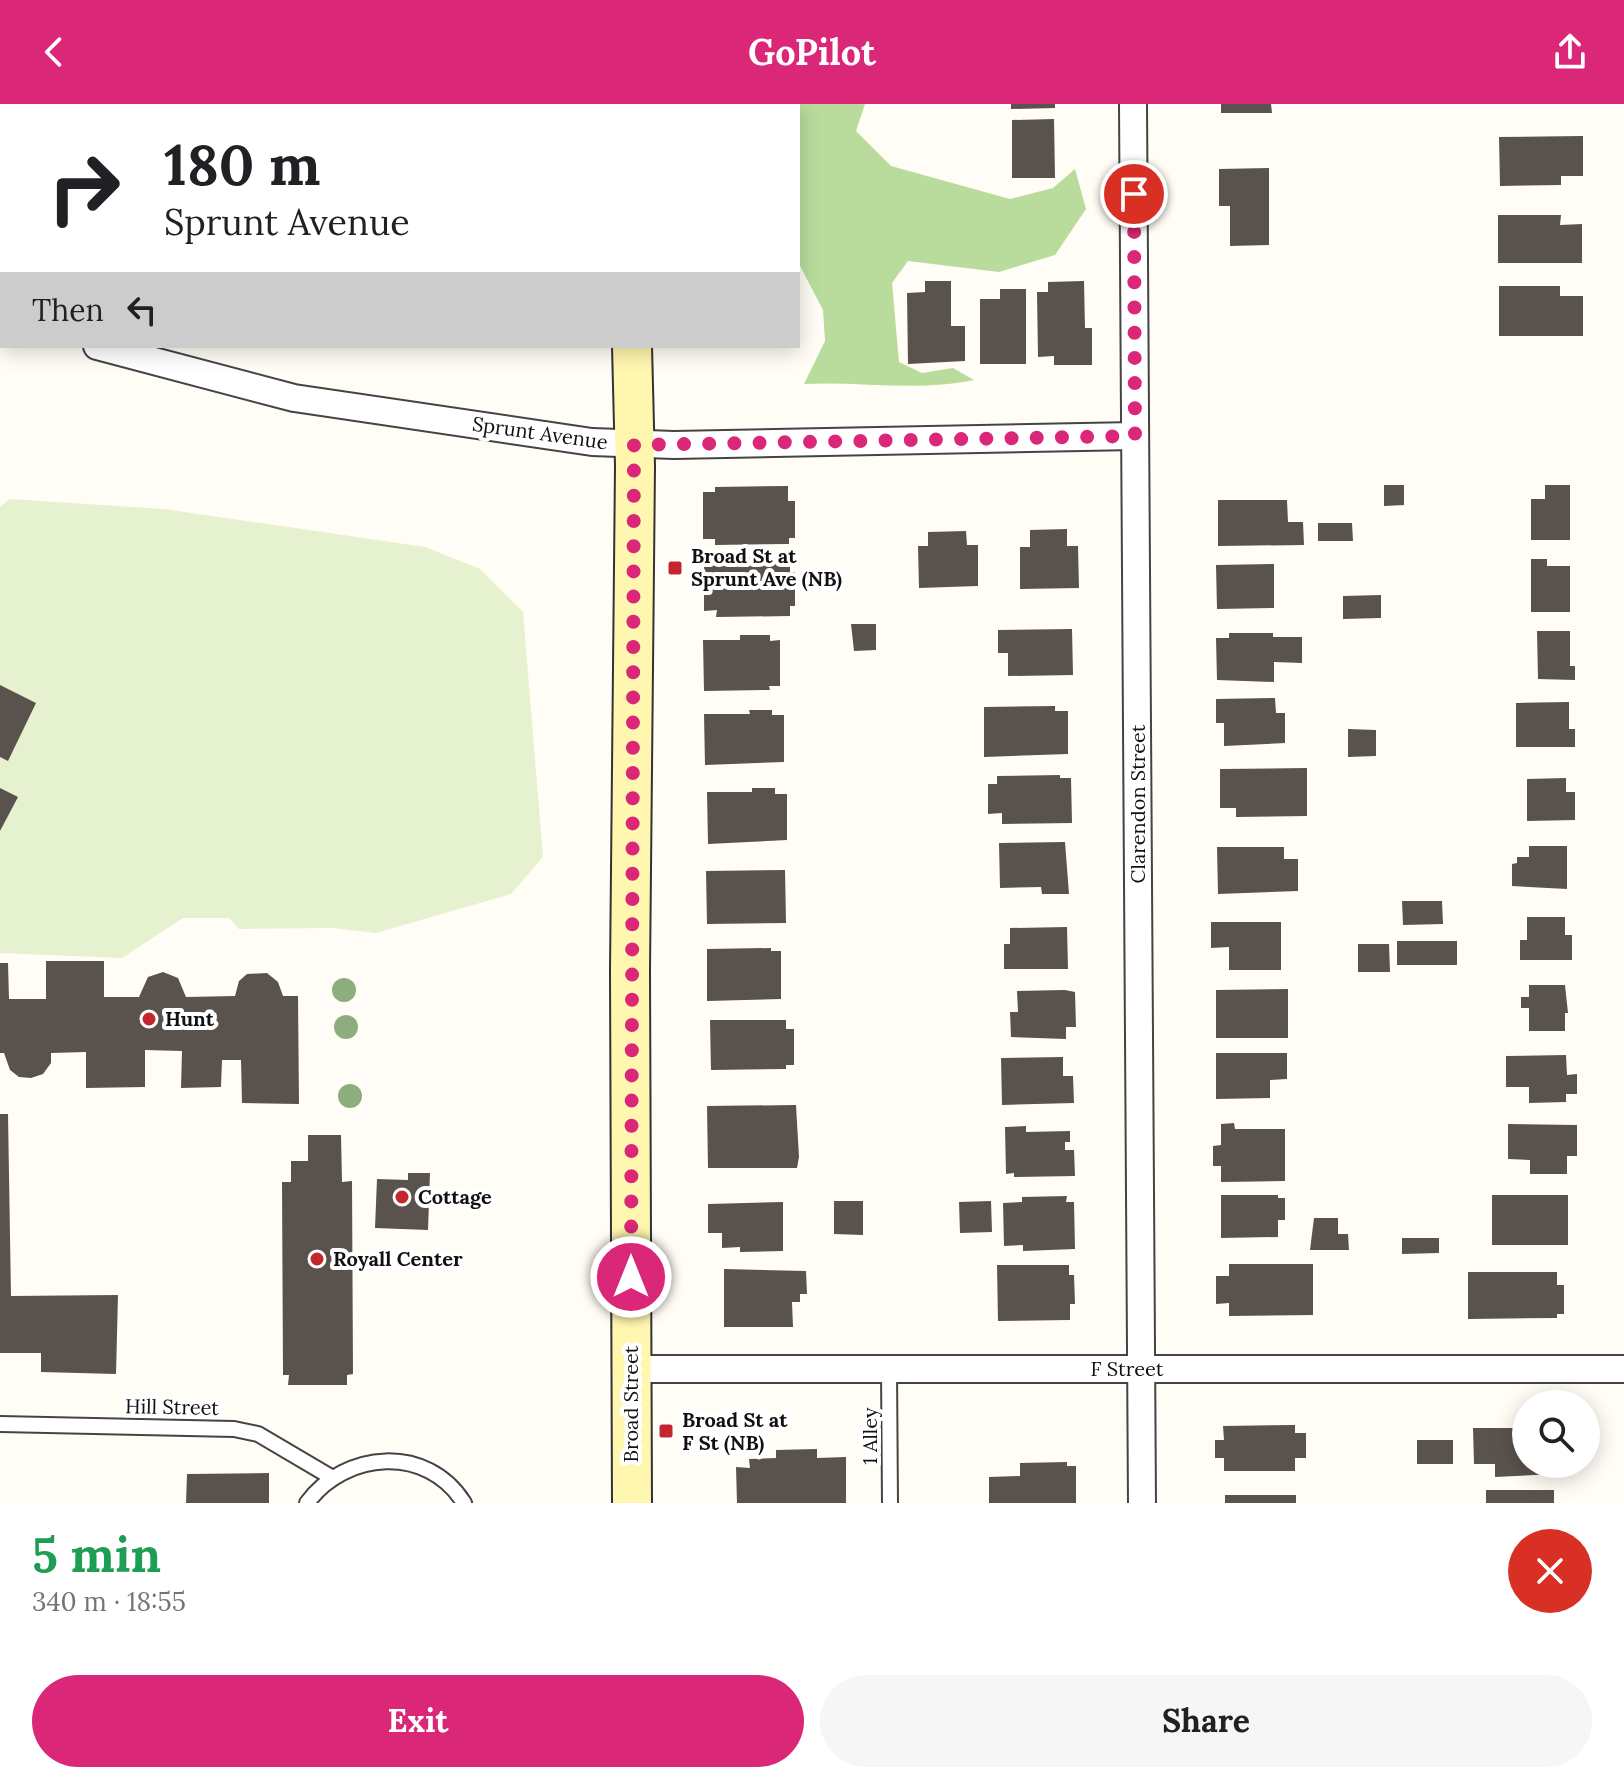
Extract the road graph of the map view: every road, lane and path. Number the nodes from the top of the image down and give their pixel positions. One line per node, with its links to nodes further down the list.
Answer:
1 (1133, 104): 5 (street, Clarendon Street)
2 (113, 348): 4 (street, Sprunt Avenue)
3 (632, 348): 6 (street, Broad Street)
4 (152, 353): 6 (street, Sprunt Avenue)
5 (1135, 436): 6 (street, Sprunt Avenue); 9 (street, Clarendon Street)
6 (634, 445): 8 (street, Broad Street)
7 (889, 1368): 8 (street, F Street); 9 (street, F Street); 16 (lane, 1 Alley)
8 (631, 1369): 15 (street, Broad Street)
9 (1142, 1369): 10 (street, F Street); 17 (street, Clarendon Street)
10 (1624, 1369)
11 (0, 1424): 12 (lane, Hill Street)
12 (331, 1477): 13 (lane); 14 (lane)
13 (307, 1503)
14 (464, 1503)
15 (632, 1503)
16 (890, 1503)
17 (1142, 1503)

